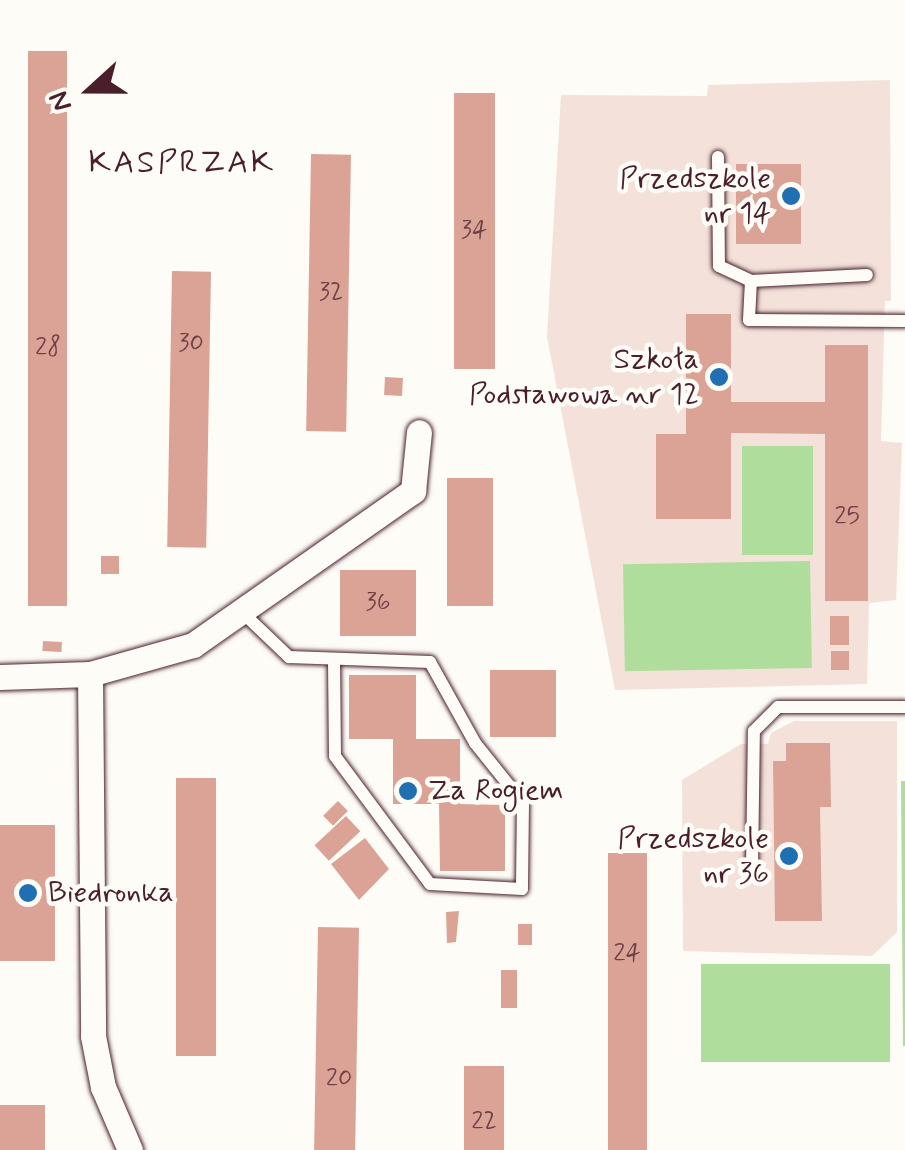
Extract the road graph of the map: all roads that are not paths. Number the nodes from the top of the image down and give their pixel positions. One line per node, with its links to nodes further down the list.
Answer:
1 (718, 158): 3 (lane)
2 (867, 274): 3 (lane)
3 (750, 281): 4 (lane)
4 (905, 321)
5 (419, 432): 6 (street)
6 (243, 613): 7 (lane); 8 (street)
7 (334, 660): 7 (lane)
8 (90, 674): 9 (street); 12 (street)
9 (0, 677)
10 (905, 707): 11 (lane)
11 (752, 868)
12 (130, 1150)

